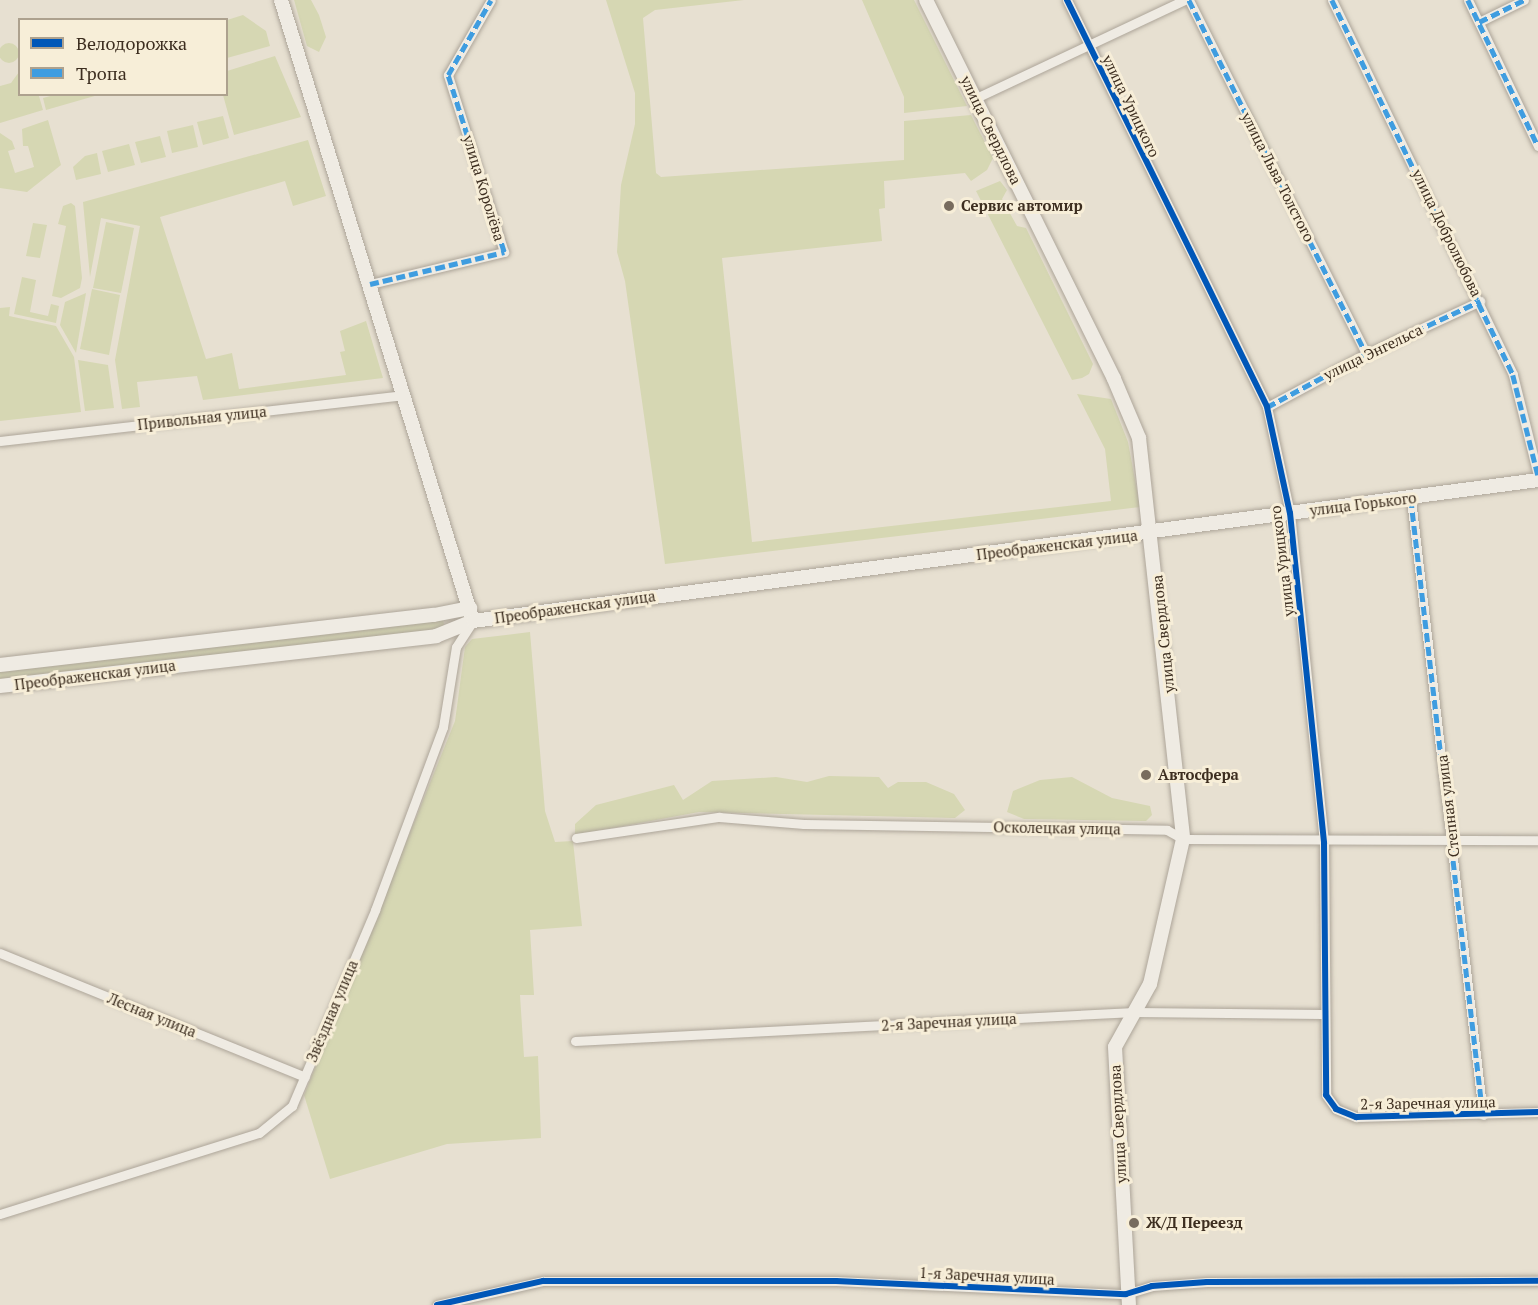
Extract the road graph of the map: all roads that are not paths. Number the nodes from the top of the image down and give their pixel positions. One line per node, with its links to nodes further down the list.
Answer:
1 (281, 0): 14 (main road)
2 (491, 0): 14 (street, улица Королёва)
3 (926, 0): 12 (main road, улица Свердлова)
4 (1067, 0): 11 (street, улица Урицкого)
5 (1184, 0): 11 (street)
6 (1189, 0): 16 (street, улица Льва Толстого)
7 (1332, 0): 15 (street, улица Добролюбова)
8 (1468, 0): 10 (street)
9 (1524, 0): 10 (street)
10 (1479, 22): 13 (street)
11 (1089, 46): 12 (street); 18 (street, улица Урицкого)
12 (976, 98): 24 (main road, улица Свердлова)
13 (1538, 146)
14 (370, 284): 17 (main road)
15 (1480, 301): 16 (street, улица Энгельса); 20 (street, улица Добролюбова)
16 (1366, 354): 18 (street, улица Энгельса)
17 (404, 395): 19 (street, Привольная улица); 25 (main road)
18 (1267, 406): 23 (street, улица Урицкого)
19 (0, 441)
20 (1538, 476)
21 (1538, 480): 22 (main road, улица Горького)
22 (1411, 498): 23 (main road, улица Горького); 32 (street, Степная улица)
23 (1290, 513): 24 (main road, улица Горького); 31 (street, улица Урицкого)
24 (1152, 533): 25 (main road, Преображенская улица); 29 (main road, улица Свердлова)
25 (472, 614): 26 (main road, Преображенская улица); 27 (main road, Преображенская улица); 37 (street, Звёздная улица)
26 (0, 665)
27 (0, 686)
28 (576, 838): 29 (street, Осколецкая улица)
29 (1183, 839): 31 (street, Осколецкая улица); 34 (main road, улица Свердлова)
30 (1538, 840): 32 (street, Осколецкая улица)
31 (1324, 843): 32 (street, Осколецкая улица); 35 (street, улица Урицкого)
32 (1453, 843): 40 (street, Степная улица)
33 (0, 953): 37 (street, Лесная улица)
34 (1134, 1012): 35 (street, 2-я Заречная улица); 36 (street, 2-я Заречная улица); 43 (main road, улица Свердлова)
35 (1322, 1014): 38 (street, улица Урицкого)
36 (575, 1041)
37 (304, 1077): 41 (street, Звёздная улица)
38 (1326, 1095): 40 (street, 2-я Заречная улица)
39 (1538, 1112): 40 (street, 2-я Заречная улица)
40 (1483, 1115)
41 (0, 1214)
42 (1538, 1281): 43 (street, 1-я Заречная улица)
43 (1127, 1300): 44 (street, 1-я Заречная улица)
44 (437, 1305)

